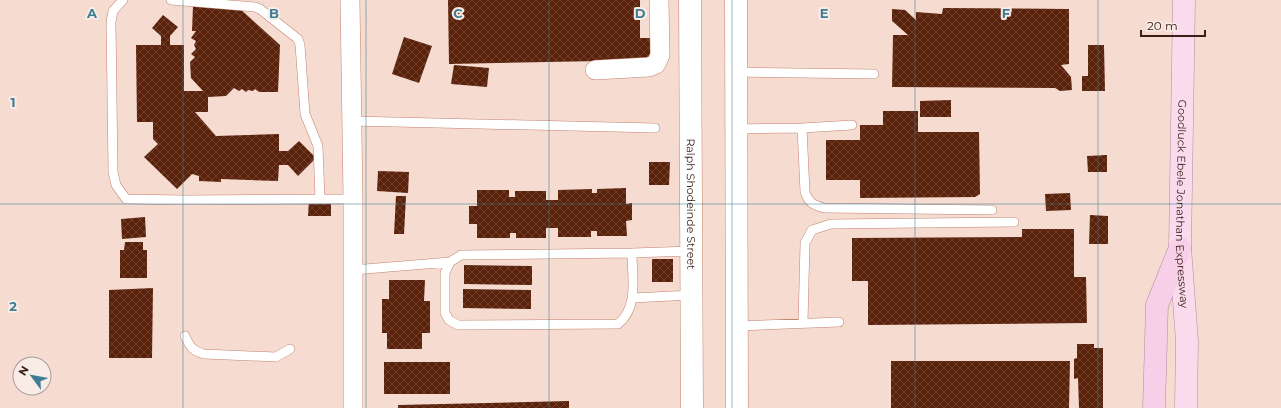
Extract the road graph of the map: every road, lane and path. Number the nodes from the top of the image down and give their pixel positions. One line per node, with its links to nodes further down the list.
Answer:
1 (124, 0): 16 (lane)
2 (171, 0): 16 (lane)
3 (350, 0): 11 (street)
4 (659, 0): 8 (street)
5 (690, 0): 21 (street, Ralph Shodeinde Street)
6 (736, 0): 9 (street)
7 (1184, 0): 20 (main road, Goodluck Ebele Jonathan Expressway)
8 (595, 70)
9 (736, 72): 10 (lane); 15 (street)
10 (874, 74)
11 (352, 121): 13 (lane); 17 (street)
12 (852, 125): 14 (lane)
13 (655, 128)
14 (802, 128): 15 (lane); 18 (lane)
15 (736, 129): 29 (street)
16 (320, 199): 17 (lane)
17 (353, 199): 24 (street)
18 (992, 210)
19 (1014, 222): 28 (lane)
20 (1180, 248): 35 (highway); 36 (main road, Goodluck Ebele Jonathan Expressway)
21 (691, 252): 22 (lane); 25 (street, Ralph Shodeinde Street)
22 (632, 253): 23 (lane); 26 (lane)
23 (450, 262): 24 (lane); 26 (lane)
24 (353, 270): 32 (street)
25 (691, 295): 26 (lane); 33 (street, Ralph Shodeinde Street)
26 (632, 298)
27 (839, 322): 28 (lane)
28 (803, 323): 29 (lane)
29 (737, 326): 34 (street)
30 (186, 336): 31 (lane)
31 (290, 349)
32 (353, 408)
33 (692, 408)
34 (737, 408)
35 (1154, 408)
36 (1186, 408)

